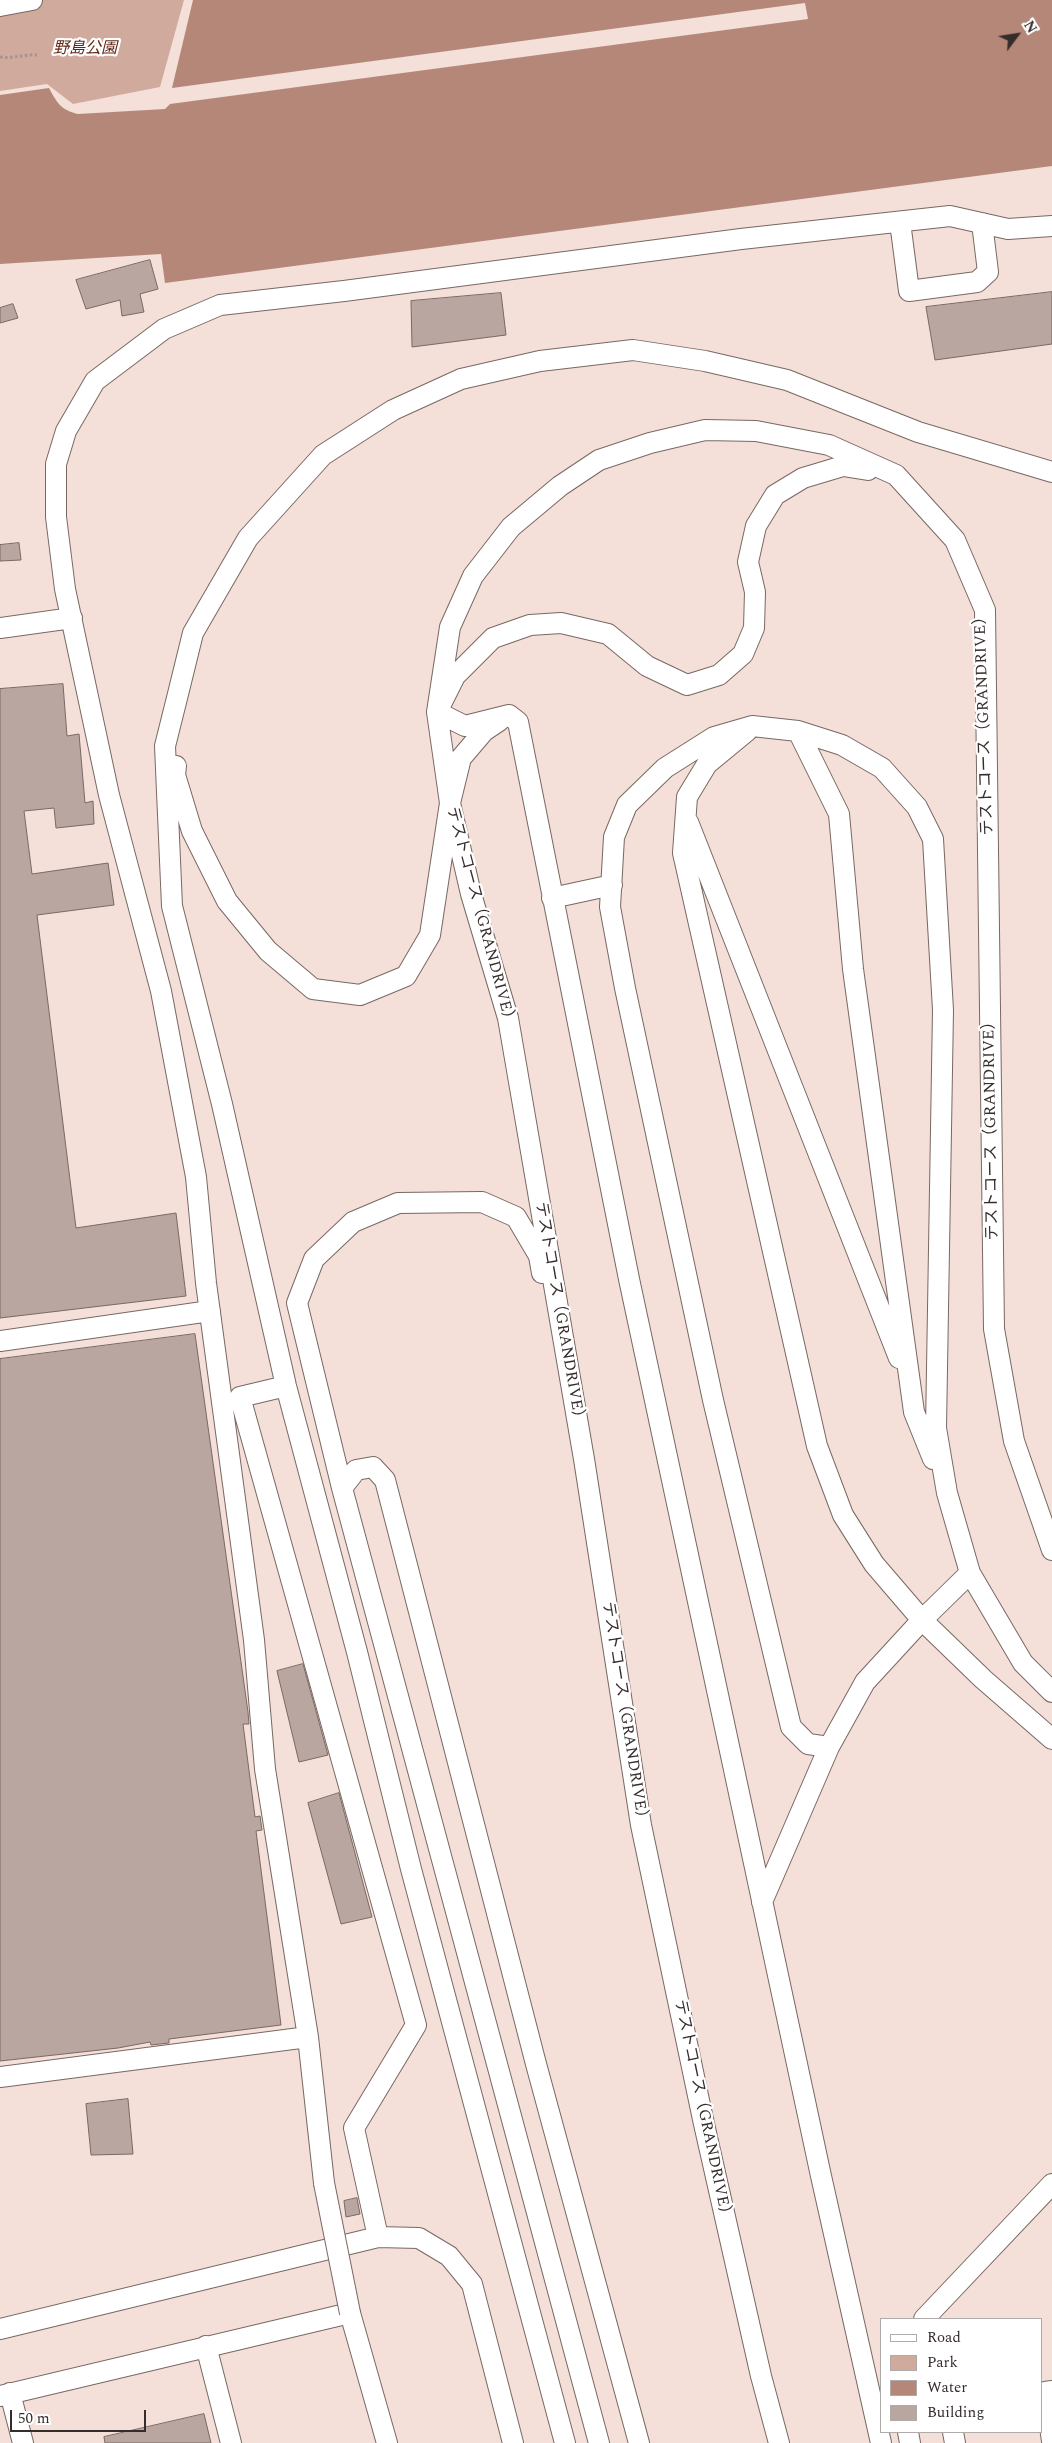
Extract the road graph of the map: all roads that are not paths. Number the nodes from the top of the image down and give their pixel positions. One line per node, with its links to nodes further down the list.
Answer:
1 (32, 0): 2 (street)
2 (0, 6)
3 (900, 222): 4 (street); 4 (street); 8 (street)
4 (982, 224): 5 (street)
5 (1052, 226)
6 (1052, 472): 10 (street)
7 (896, 475): 11 (street, テストコース（GRANDRIVE）); 11 (street); 26 (street, テストコース（GRANDRIVE）)
8 (72, 618): 9 (street); 19 (street)
9 (0, 628)
10 (178, 694): 15 (street); 21 (street)
11 (436, 712): 12 (street); 15 (street, テストコース（GRANDRIVE）)
12 (509, 715): 15 (street); 18 (street)
13 (752, 726): 14 (street); 16 (street); 17 (street)
14 (798, 731): 22 (street); 25 (street)
15 (450, 803): 23 (street, テストコース（GRANDRIVE）)
16 (686, 817): 22 (street); 28 (street)
17 (612, 885): 18 (street); 31 (street)
18 (552, 898): 32 (street)
19 (210, 1311): 20 (street); 33 (street)
20 (0, 1341)
21 (286, 1386): 36 (street); 48 (street)
22 (910, 1388): 25 (street)
23 (584, 1459): 24 (street); 51 (street, テストコース（GRANDRIVE）)
24 (342, 1488): 49 (street); 50 (street)
25 (947, 1493): 27 (street)
26 (1052, 1550)
27 (970, 1573): 28 (street); 29 (street)
28 (922, 1620): 30 (street); 31 (street)
29 (1052, 1692)
30 (1052, 1739)
31 (829, 1747): 32 (street)
32 (762, 1902): 52 (street)
33 (308, 2037): 34 (street); 37 (street, bridge)
34 (0, 2077)
35 (1052, 2184): 38 (street)
36 (378, 2237): 39 (street); 47 (street)
37 (350, 2312): 40 (street); 46 (street)
38 (925, 2318)
39 (0, 2329)
40 (206, 2346): 42 (street); 45 (street)
41 (1052, 2392): 43 (street)
42 (5, 2394): 44 (street)
43 (1052, 2442)
44 (23, 2443)
45 (231, 2443)
46 (387, 2443)
47 (513, 2443)
48 (564, 2443)
49 (599, 2443)
50 (639, 2443)
51 (779, 2443)
52 (881, 2443)

